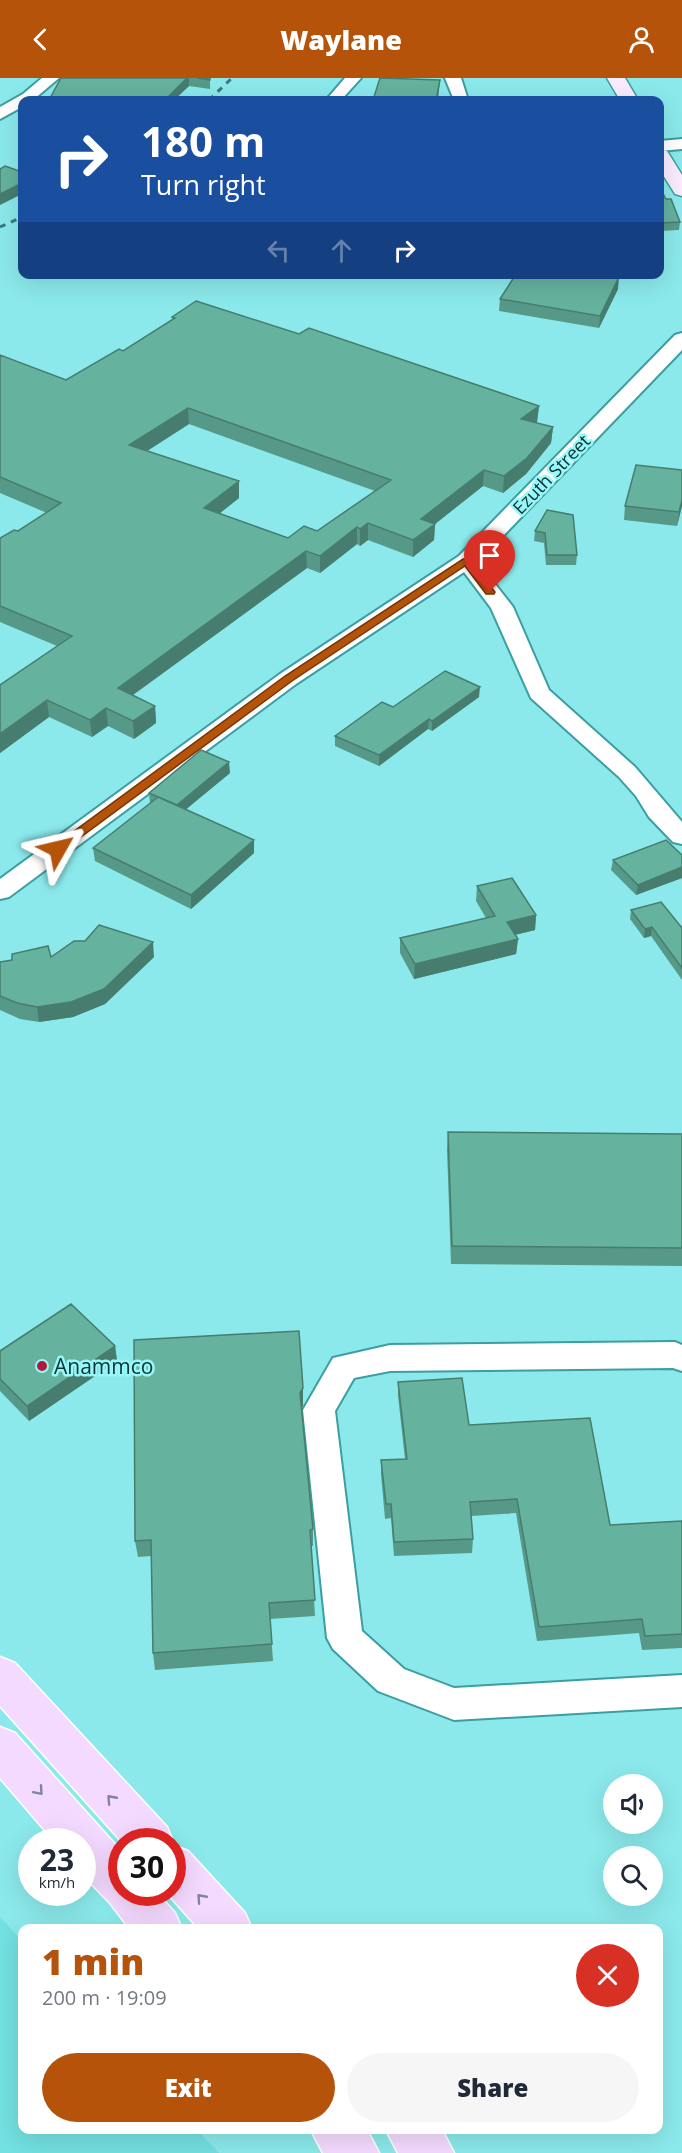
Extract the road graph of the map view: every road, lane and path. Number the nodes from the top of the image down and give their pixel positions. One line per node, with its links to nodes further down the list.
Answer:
1 (51, 78): 5 (street)
2 (353, 78): 6 (street)
3 (453, 78): 7 (street)
4 (616, 78): 8 (main road)
5 (29, 96)
6 (337, 96)
7 (460, 96)
8 (627, 96)
9 (18, 103): 10 (street)
10 (0, 114)
11 (682, 144): 12 (street)
12 (664, 154)
13 (664, 161): 14 (main road)
14 (682, 190)
15 (682, 339): 16 (street, Ezuth Street)
16 (467, 561): 17 (street); 18 (street, Ezuth Street)
17 (682, 836)
18 (0, 891)
19 (682, 1358): 21 (street)
20 (0, 1676): 23 (main road, one-way to 20)
21 (682, 1691)
22 (0, 1747): 24 (main road, one-way to 24)
23 (137, 1828)
24 (108, 1870)
25 (186, 1881): 28 (main road, one-way to 25)
26 (139, 1906): 27 (main road)
27 (155, 1924)
28 (224, 1924)
29 (339, 2134): 31 (main road)
30 (413, 2134): 32 (main road)
31 (356, 2153)
32 (430, 2153)

